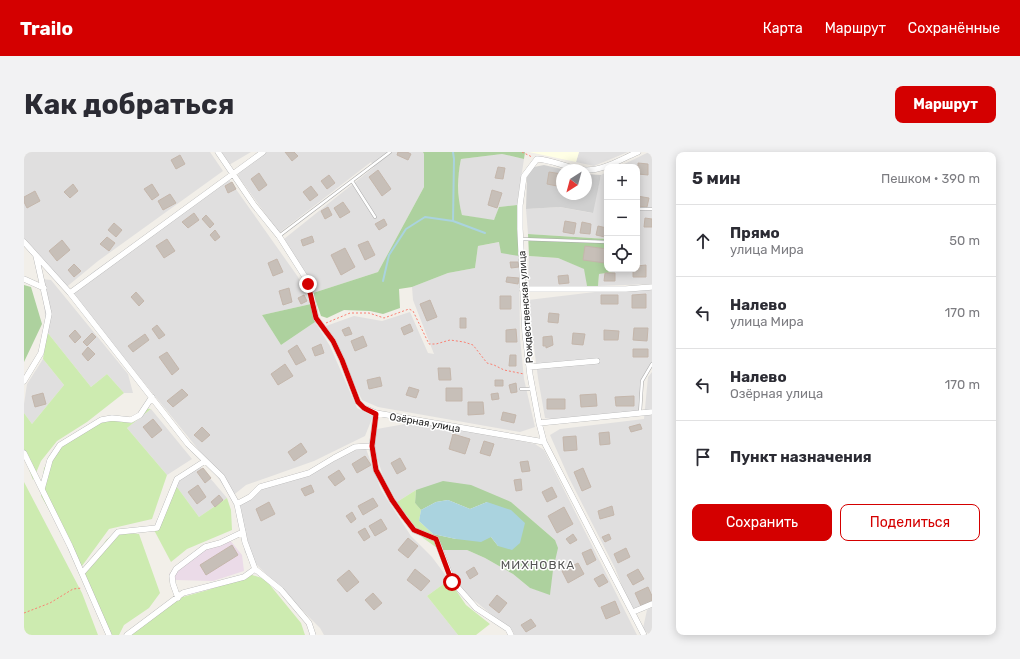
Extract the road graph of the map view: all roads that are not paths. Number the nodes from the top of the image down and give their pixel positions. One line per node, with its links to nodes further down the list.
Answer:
1 (218, 152): 5 (street, Озёрная улица)
2 (263, 152): 5 (street)
3 (390, 152): 6 (lane)
4 (638, 152): 11 (street, Рождественская улица)
5 (234, 174): 10 (street, Озёрная улица); 19 (street)
6 (352, 181): 9 (lane); 10 (lane)
7 (640, 209): 8 (lane)
8 (652, 209)
9 (375, 216)
10 (279, 236): 28 (street, Озёрная улица)
11 (520, 239): 12 (lane); 18 (street, Рождественская улица)
12 (604, 242)
13 (24, 244): 14 (street)
14 (36, 255): 17 (street); 19 (street)
15 (24, 279): 17 (street)
16 (652, 287): 18 (street)
17 (44, 288): 23 (street)
18 (522, 289): 22 (street, Рождественская улица)
19 (70, 292): 26 (street)
20 (597, 360): 22 (street)
21 (652, 364): 29 (lane)
22 (529, 367): 25 (street, Рождественская улица)
23 (24, 381)
24 (521, 389): 25 (lane)
25 (533, 389): 30 (street, Рождественская улица)
26 (152, 397): 34 (street); 35 (street)
27 (651, 412): 29 (street)
28 (376, 414): 31 (street, Озёрная улица); 32 (street)
29 (640, 414): 30 (street)
30 (539, 423): 31 (street, Рождественская улица)
31 (544, 442): 42 (street, Рождественская улица)
32 (372, 446): 36 (street); 46 (street)
33 (24, 453): 35 (street)
34 (205, 461): 36 (street); 39 (street)
35 (42, 489): 39 (street)
36 (237, 504): 37 (street)
37 (243, 532): 38 (street); 40 (street)
38 (256, 570): 40 (street); 45 (street)
39 (82, 573): 43 (street)
40 (178, 598): 44 (street)
41 (652, 604): 42 (street)
42 (633, 612): 47 (street, Рождественская улица)
43 (109, 635)
44 (127, 635)
45 (313, 635)
46 (511, 635)
47 (644, 635)

